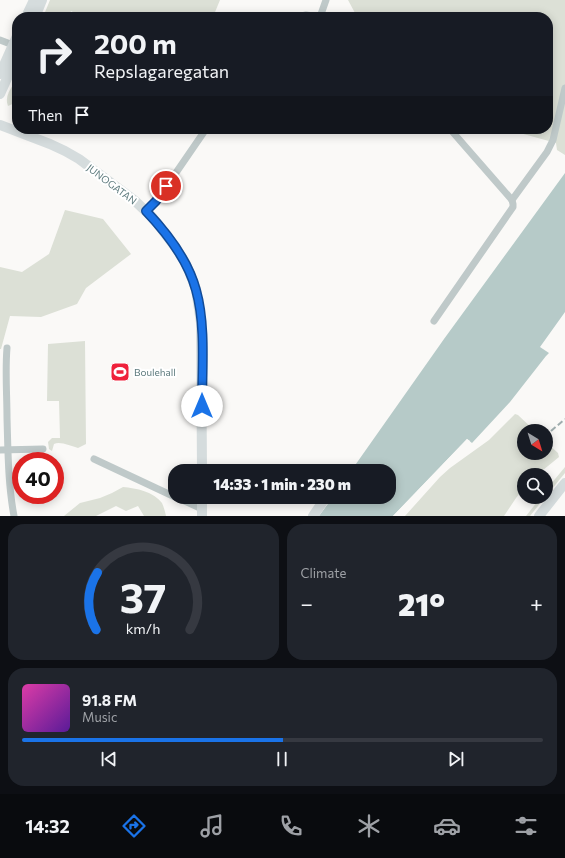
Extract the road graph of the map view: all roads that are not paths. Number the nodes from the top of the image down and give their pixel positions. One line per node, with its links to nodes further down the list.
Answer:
1 (34, 0): 4 (street)
2 (42, 0): 5 (street)
3 (326, 0): 6 (street)
4 (28, 12)
5 (37, 12)
6 (322, 12)
7 (0, 40): 8 (street)
8 (12, 41)
9 (12, 48): 11 (street)
10 (12, 67): 13 (street)
11 (0, 74)
12 (565, 88): 19 (street)
13 (0, 94)
14 (0, 125): 15 (street, JUNOGATAN)
15 (12, 130)
16 (24, 134): 20 (street, JUNOGATAN)
17 (203, 134): 20 (street)
18 (454, 134): 19 (street)
19 (512, 200): 21 (street)
20 (146, 211): 26 (street, JUNOGATAN)
21 (434, 321)
22 (7, 348): 24 (street)
23 (43, 449): 24 (street)
24 (4, 450): 32 (street)
25 (94, 459): 28 (street)
26 (202, 464)
27 (565, 483): 34 (street)
28 (168, 494)
29 (187, 504): 31 (street)
30 (321, 504): 33 (street)
31 (202, 513)
32 (14, 516)
33 (313, 516)
34 (538, 516)

